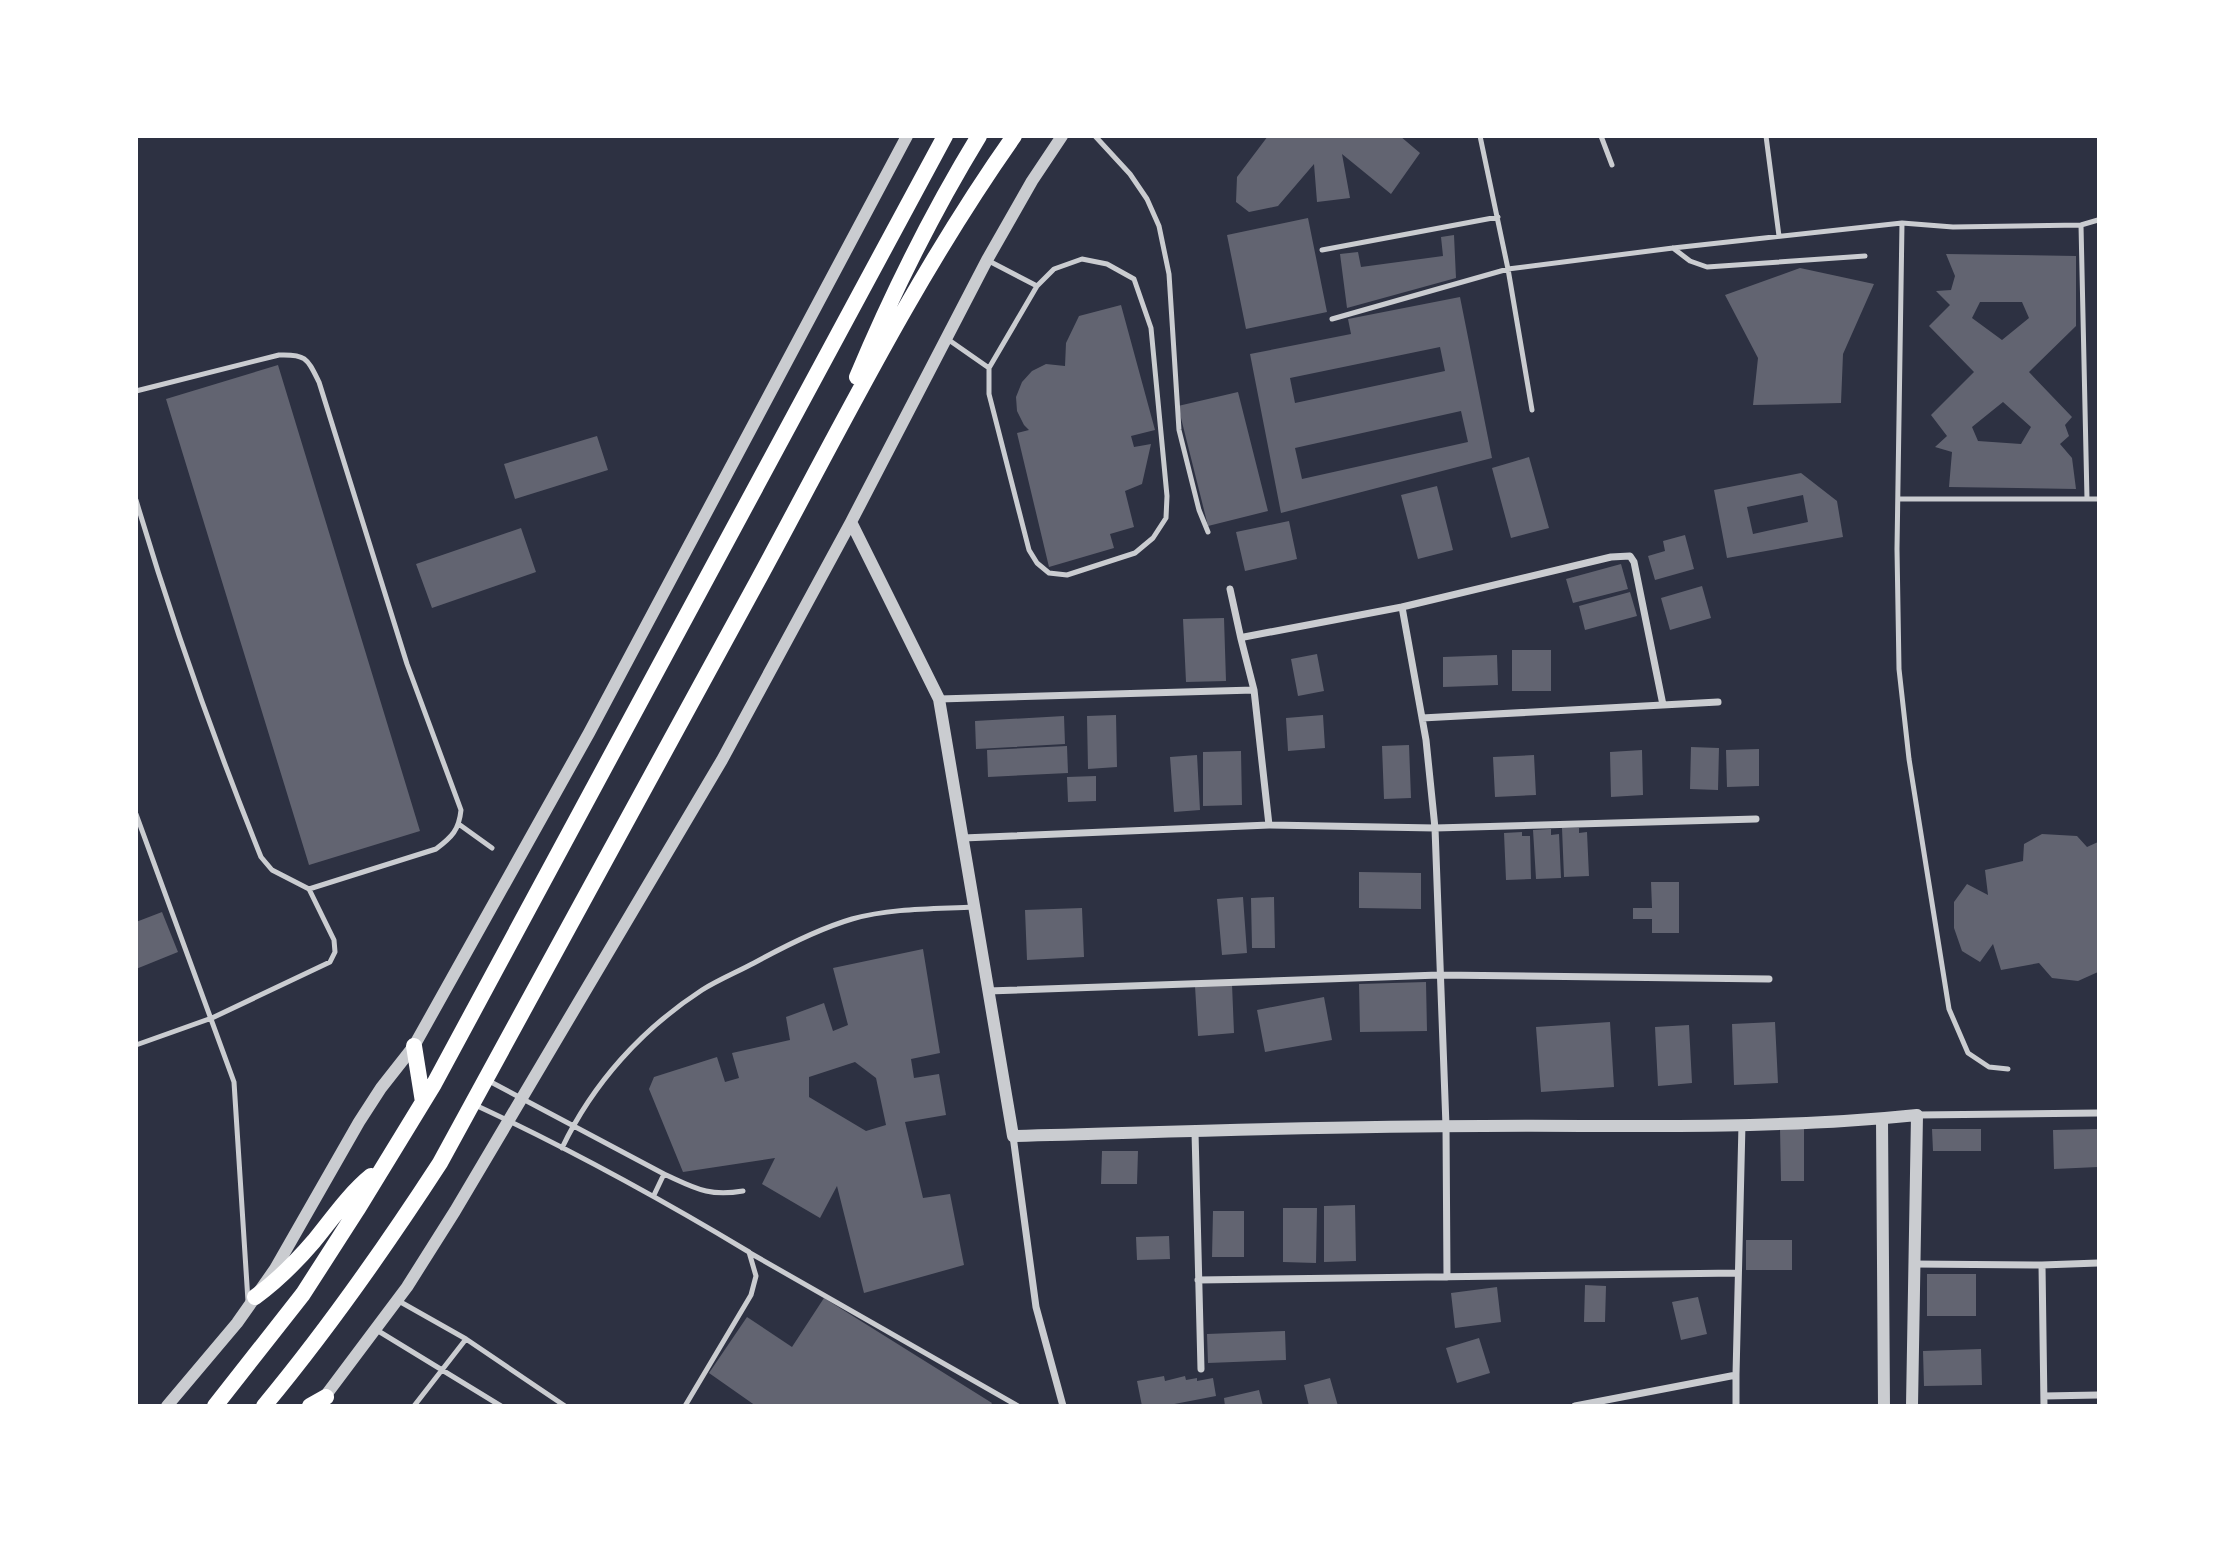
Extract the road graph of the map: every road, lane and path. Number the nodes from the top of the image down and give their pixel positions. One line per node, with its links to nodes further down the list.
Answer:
1 (907, 136): 56 (street)
2 (945, 136): 60 (highway)
3 (979, 136): 27 (highway)
4 (1014, 136): 27 (highway)
5 (1062, 136): 19 (street)
6 (1095, 136): 33 (lane)
7 (1480, 136): 11 (lane)
8 (1601, 136): 10 (lane)
9 (1766, 136): 15 (lane)
10 (1612, 165)
11 (1498, 217): 17 (lane); 20 (lane)
12 (2098, 220): 14 (lane)
13 (1902, 223): 14 (lane); 15 (lane); 28 (lane)
14 (2081, 225): 29 (lane)
15 (1779, 236): 16 (lane)
16 (1673, 248): 18 (lane); 20 (lane)
17 (1322, 250)
18 (1865, 256)
19 (987, 260): 21 (lane); 23 (street)
20 (1508, 269): 22 (lane); 26 (lane)
21 (1037, 286): 24 (lane); 24 (lane)
22 (1332, 319)
23 (946, 338): 24 (lane); 32 (street)
24 (989, 368)
25 (136, 391): 44 (lane)
26 (1532, 410)
27 (836, 435): 58 (highway)
28 (1898, 499): 29 (lane); 57 (lane)
29 (2087, 499): 30 (lane)
30 (2098, 499)
31 (136, 500): 49 (lane)
32 (851, 522): 38 (street); 59 (street)
33 (1208, 532)
34 (1230, 589): 36 (street)
35 (1402, 607): 36 (street); 40 (street); 41 (street)
36 (1241, 639): 37 (street)
37 (1254, 690): 38 (street); 45 (street)
38 (939, 699): 47 (street)
39 (1718, 702): 40 (street)
40 (1662, 705): 41 (street)
41 (1422, 718): 46 (street)
42 (136, 814): 54 (lane)
43 (1756, 819): 46 (street)
44 (460, 825): 48 (lane); 49 (lane)
45 (1269, 825): 46 (street); 47 (street)
46 (1436, 828): 51 (street)
47 (963, 838): 50 (street)
48 (492, 848)
49 (309, 889): 54 (lane)
50 (974, 907): 53 (street); 68 (lane)
51 (1439, 975): 52 (street); 53 (street); 67 (street)
52 (1769, 979)
53 (988, 991): 70 (street)
54 (212, 1018): 55 (lane); 84 (lane)
55 (136, 1045)
56 (414, 1046): 60 (highway); 84 (street)
57 (2008, 1069)
58 (485, 1079): 59 (lane); 61 (highway)
59 (520, 1098): 65 (street); 68 (lane)
60 (423, 1102): 72 (highway)
61 (472, 1104): 65 (lane); 95 (highway)
62 (2098, 1113): 63 (street)
63 (1917, 1115): 64 (street); 78 (street)
64 (1882, 1119): 66 (street); 105 (street)
65 (508, 1120): 71 (lane); 83 (street)
66 (1742, 1124): 67 (street); 80 (street)
67 (1446, 1126): 69 (street); 81 (street)
68 (572, 1127): 71 (lane); 73 (lane)
69 (1195, 1132): 70 (street); 82 (street)
70 (1013, 1136): 102 (street)
71 (562, 1148): 75 (lane)
72 (386, 1164): 84 (highway); 94 (highway)
73 (664, 1174): 74 (lane); 75 (lane)
74 (743, 1191)
75 (654, 1195): 76 (lane)
76 (749, 1252): 100 (lane); 101 (lane)
77 (2098, 1263): 79 (street)
78 (1913, 1264): 79 (street); 106 (street)
79 (2042, 1265): 91 (street)
80 (1738, 1273): 81 (street); 89 (street)
81 (1447, 1277): 82 (street)
82 (1199, 1280): 88 (street)
83 (397, 1300): 85 (street); 86 (lane)
84 (252, 1302): 93 (street)
85 (375, 1329): 87 (lane); 92 (street)
86 (466, 1339): 87 (lane); 99 (lane)
87 (443, 1368): 97 (lane); 98 (lane)
88 (1201, 1369)
89 (1736, 1375): 103 (street); 104 (street)
90 (2098, 1395): 91 (street)
91 (2044, 1396): 107 (street)
92 (322, 1401): 96 (highway)
93 (167, 1405)
94 (215, 1405)
95 (264, 1405)
96 (310, 1405)
97 (414, 1405)
98 (501, 1405)
99 (565, 1405)
100 (685, 1405)
101 (1018, 1405)
102 (1063, 1405)
103 (1575, 1405)
104 (1736, 1405)
105 (1884, 1405)
106 (1912, 1405)
107 (2044, 1405)

